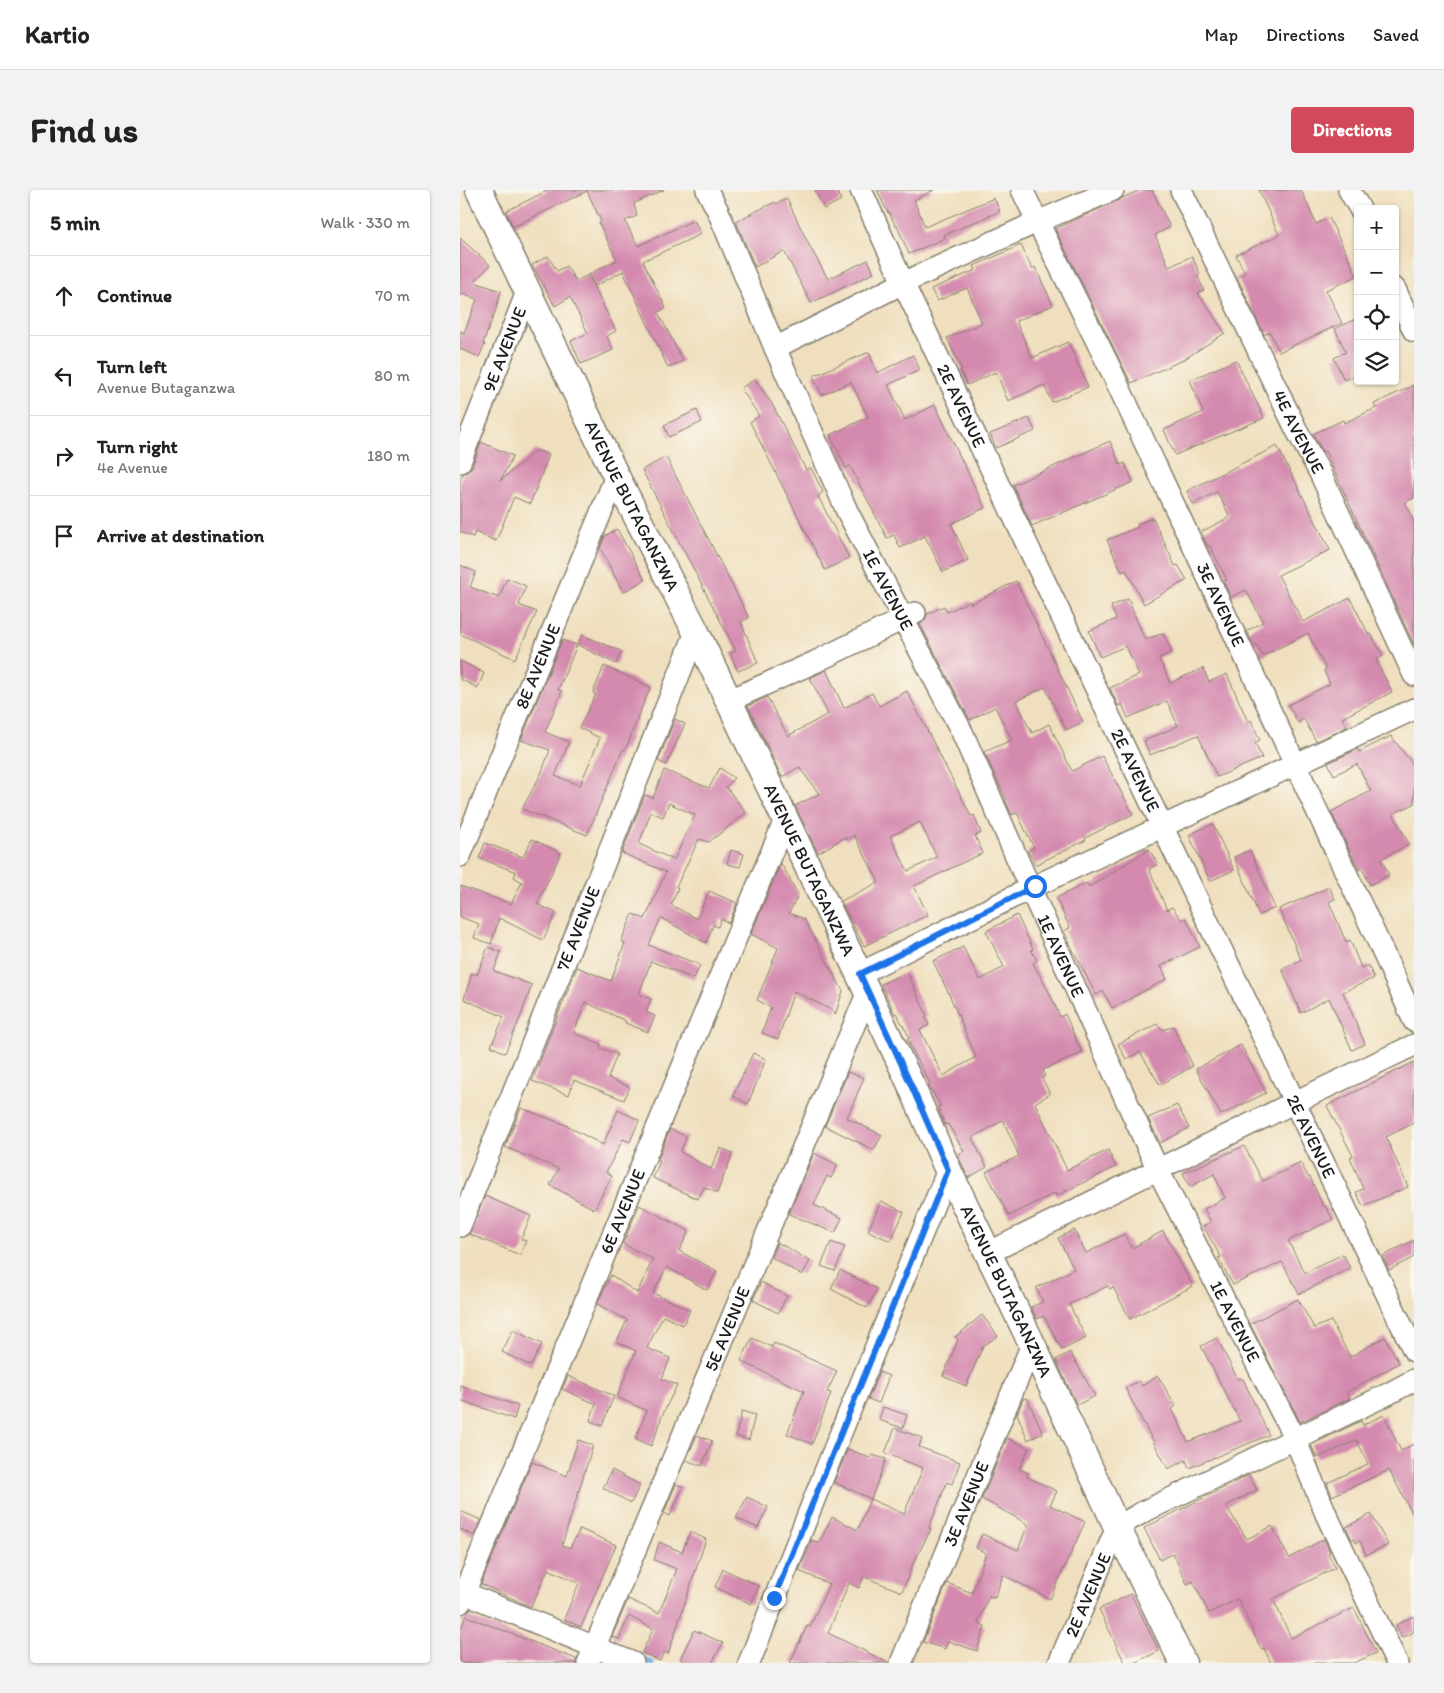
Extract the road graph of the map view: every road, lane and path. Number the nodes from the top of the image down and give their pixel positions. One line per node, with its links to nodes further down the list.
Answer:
1 (479, 190): 11 (street, AVENUE BUTAGANZWA)
2 (707, 190): 14 (street, 1E AVENUE)
3 (861, 190): 10 (street, 2E AVENUE)
4 (1022, 190): 9 (street, 3E AVENUE)
5 (1113, 190): 9 (street)
6 (1181, 190): 19 (street, 4E AVENUE)
7 (1349, 190): 8 (street)
8 (1358, 205)
9 (1037, 222): 10 (street); 22 (street, 3E AVENUE)
10 (903, 283): 14 (street); 24 (street, 2E AVENUE)
11 (527, 292): 15 (street, 9E AVENUE); 16 (street, AVENUE BUTAGANZWA)
12 (1398, 295): 13 (street)
13 (1414, 331)
14 (775, 348): 17 (street, 1E AVENUE)
15 (460, 462)
16 (616, 476): 18 (street, AVENUE BUTAGANZWA); 25 (street, 8E AVENUE)
17 (910, 616): 20 (street); 26 (street, 1E AVENUE)
18 (696, 632): 20 (street, AVENUE BUTAGANZWA); 33 (street, 7E AVENUE)
19 (1414, 675)
20 (728, 701): 23 (street, AVENUE BUTAGANZWA)
21 (1414, 709): 22 (street)
22 (1294, 764): 24 (street); 28 (street, 3E AVENUE)
23 (785, 820): 27 (street, AVENUE BUTAGANZWA); 40 (street, 6E AVENUE)
24 (1163, 826): 26 (street); 30 (street, 2E AVENUE)
25 (460, 856)
26 (1030, 888): 27 (street); 32 (street, 1E AVENUE)
27 (863, 984): 31 (street, AVENUE BUTAGANZWA); 41 (street, 5E AVENUE)
28 (1414, 1021)
29 (1414, 1045): 30 (street)
30 (1295, 1102): 32 (street); 36 (street, 2E AVENUE)
31 (948, 1170): 34 (street, AVENUE BUTAGANZWA); 43 (street)
32 (1158, 1170): 34 (street); 38 (street, 1E AVENUE)
33 (460, 1226)
34 (988, 1253): 35 (street, AVENUE BUTAGANZWA)
35 (1032, 1344): 39 (street, AVENUE BUTAGANZWA); 44 (street, 3E AVENUE)
36 (1414, 1351)
37 (1414, 1380): 38 (street)
38 (1295, 1439): 39 (street); 47 (street, 1E AVENUE)
39 (1117, 1527): 45 (street, 2E AVENUE); 46 (street, AVENUE BUTAGANZWA)
40 (464, 1592): 41 (street)
41 (594, 1648): 42 (street)
42 (634, 1663)
43 (749, 1663)
44 (901, 1663)
45 (1059, 1663)
46 (1184, 1663)
47 (1397, 1663)

